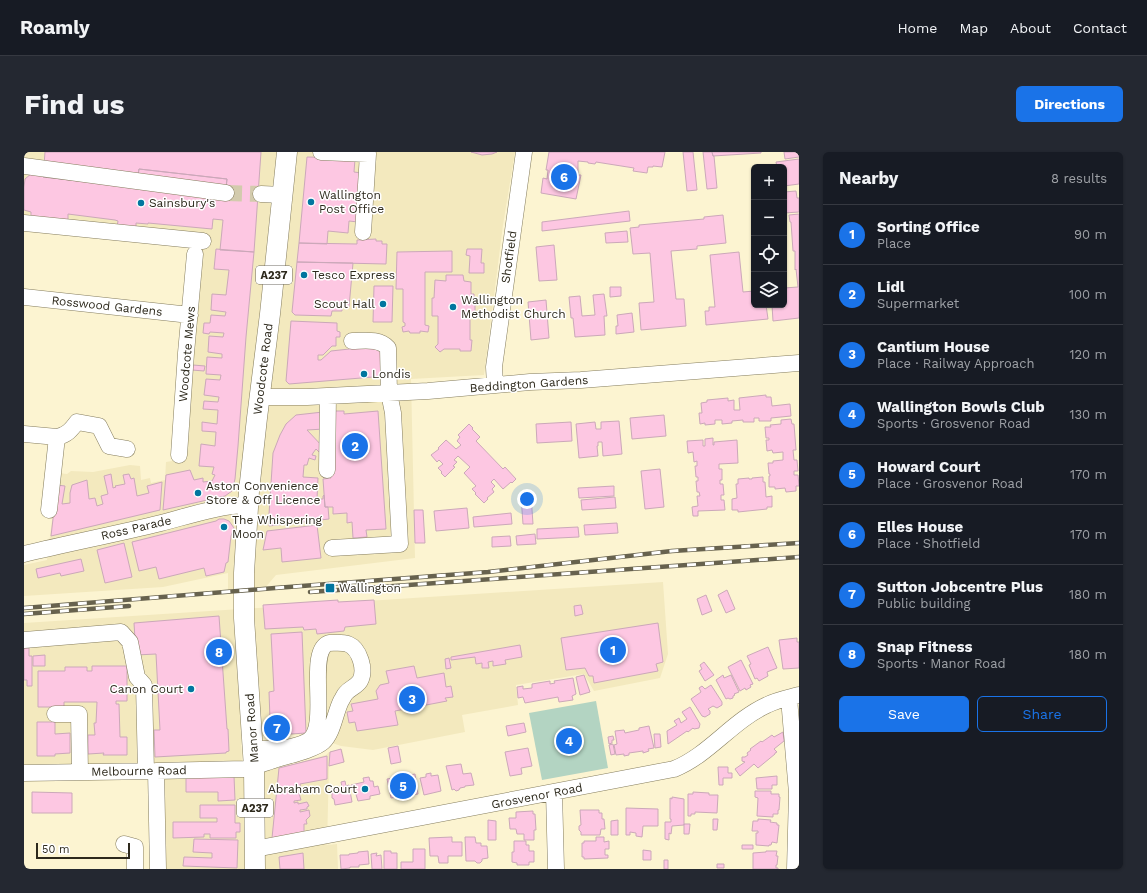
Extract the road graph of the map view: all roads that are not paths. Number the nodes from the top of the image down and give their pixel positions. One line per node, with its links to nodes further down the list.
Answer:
1 (287, 152): 7 (main road, Woodcote Road / A237)
2 (321, 152): 9 (street)
3 (524, 152): 14 (street, Shotfield)
4 (24, 166): 5 (street)
5 (226, 193)
6 (261, 194): 7 (street)
7 (282, 195): 17 (main road, Woodcote Road / A237)
8 (24, 223): 11 (street, Woodcote Mews)
9 (363, 232)
10 (24, 297): 11 (street, Rosswood Gardens)
11 (190, 315): 21 (street, Woodcote Mews)
12 (352, 341): 15 (street)
13 (799, 363): 14 (street, Beddington Gardens)
14 (495, 385): 15 (street, Beddington Gardens)
15 (389, 393): 16 (street, Beddington Gardens); 25 (street)
16 (328, 396): 17 (street, Beddington Gardens); 22 (street)
17 (260, 397): 23 (main road, Woodcote Road / A237)
18 (24, 434): 19 (street)
19 (57, 437): 20 (street); 24 (street)
20 (127, 449)
21 (179, 454)
22 (327, 470)
23 (248, 505): 26 (street, Ross Parade); 27 (main road, Woodcote Road / A237)
24 (49, 510)
25 (332, 548)
26 (24, 554)
27 (243, 587): 31 (main road, Manor Road / A237)
28 (24, 640): 32 (street)
29 (794, 696): 35 (street, Grosvenor Road); 42 (street)
30 (55, 714): 33 (street)
31 (254, 758): 31 (street, Melbourne Road); 32 (street, Melbourne Road); 37 (main road, Manor Road / A237)
32 (151, 771): 33 (street, Melbourne Road); 39 (street)
33 (80, 772): 34 (street, Melbourne Road)
34 (24, 773)
35 (554, 792): 37 (street, Grosvenor Road); 41 (street)
36 (124, 844): 38 (street)
37 (255, 849): 40 (main road, Manor Road / A237)
38 (134, 869)
39 (158, 869)
40 (255, 869)
41 (556, 869)
42 (795, 869)

